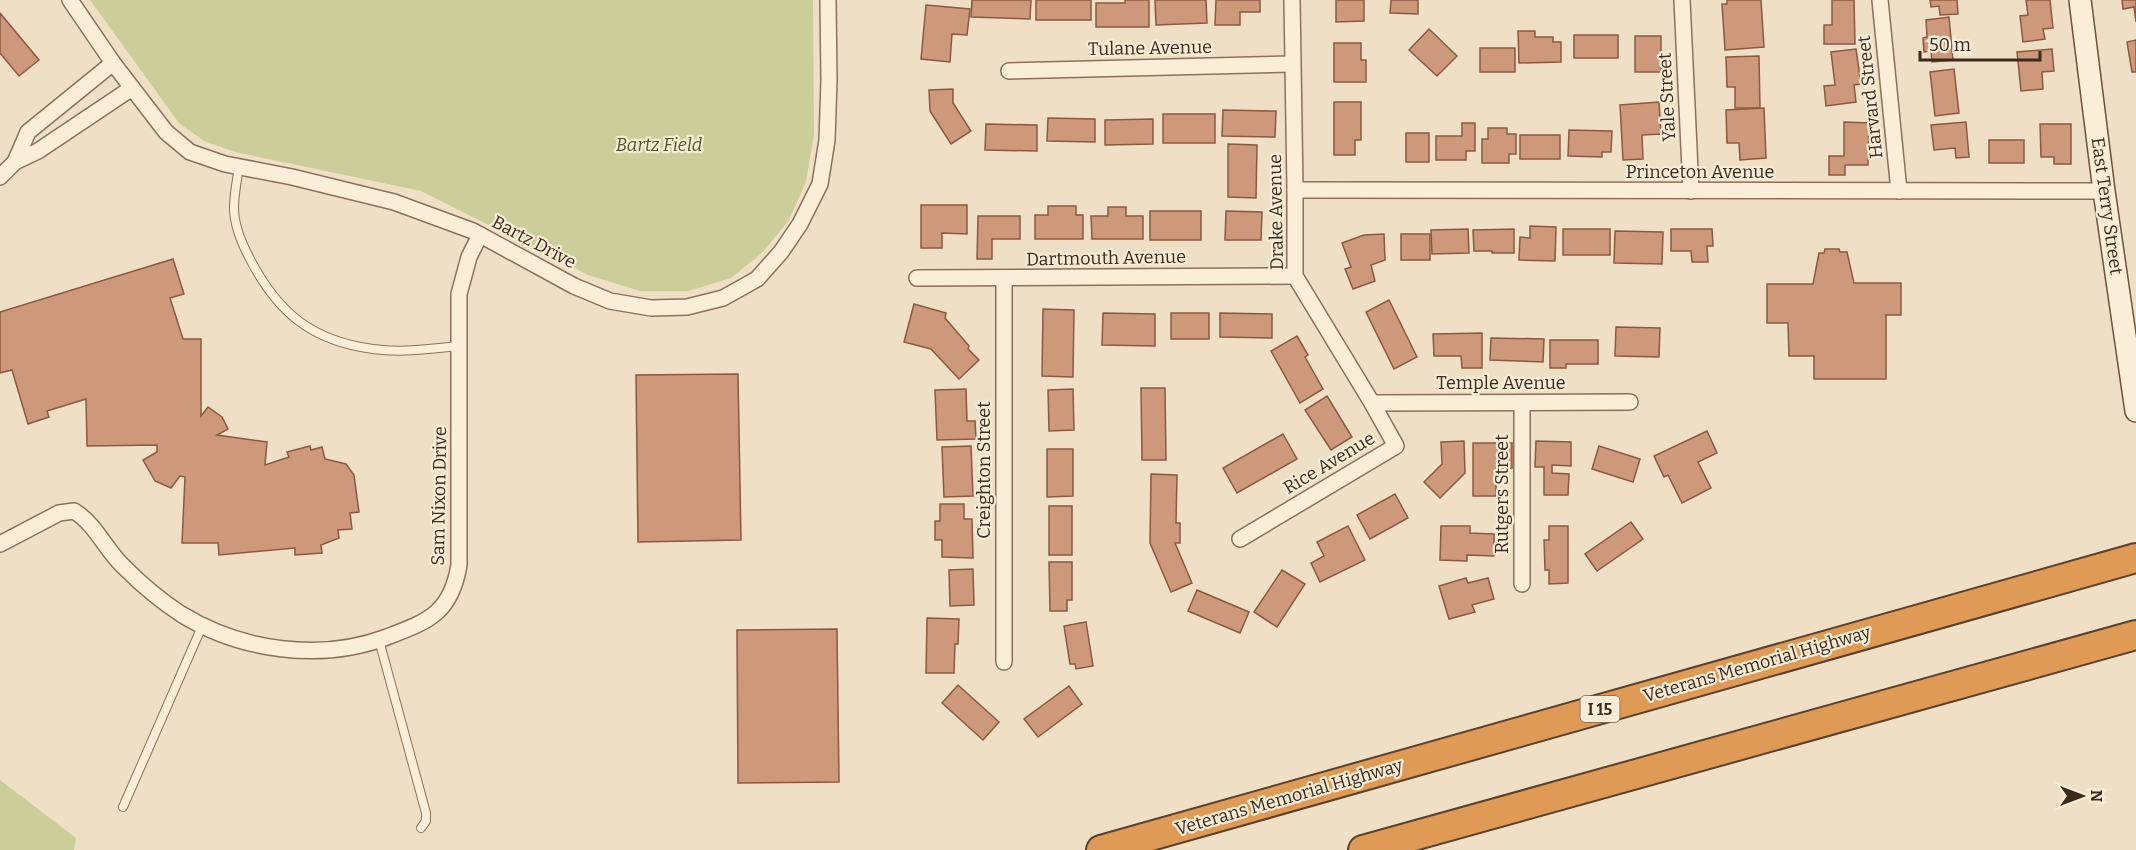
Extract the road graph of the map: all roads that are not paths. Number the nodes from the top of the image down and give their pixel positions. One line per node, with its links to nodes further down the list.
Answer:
1 (70, 0): 7 (street, Bartz Drive)
2 (828, 0): 18 (street, Bartz Drive)
3 (1292, 0): 8 (street, Drake Avenue)
4 (1682, 0): 15 (street, Yale Street)
5 (1881, 0): 16 (street, Harvard Street)
6 (2080, 0): 17 (street, East Terry Street)
7 (113, 63): 10 (street, Bartz Drive); 11 (street)
8 (1292, 64): 9 (street, Tulane Avenue); 14 (street, Drake Avenue)
9 (1010, 71)
10 (132, 88): 11 (street); 12 (street, Bartz Drive)
11 (15, 162): 13 (street)
12 (239, 167): 18 (street, Bartz Drive); 23 (lane)
13 (0, 177)
14 (1295, 190): 15 (street, Princeton Avenue); 19 (street, Drake Avenue)
15 (1691, 191): 16 (street, Princeton Avenue)
16 (1899, 191): 17 (street, Princeton Avenue)
17 (2104, 191): 22 (street, East Terry Street)
18 (480, 235): 23 (street, Sam Nixon Drive)
19 (1294, 276): 21 (street, Dartmouth Avenue); 25 (street, Drake Avenue)
20 (917, 278): 21 (street, Dartmouth Avenue)
21 (1004, 278): 35 (street, Creighton Street)
22 (2129, 316): 27 (street, East Terry Street)
23 (459, 346): 34 (street, Sam Nixon Drive)
24 (1630, 402): 26 (street, Temple Avenue)
25 (1372, 403): 26 (street, Temple Avenue); 28 (street, Rice Avenue)
26 (1522, 403): 31 (street, Rutgers Street)
27 (2136, 411)
28 (1240, 539)
29 (0, 544): 32 (street, Sam Nixon Drive)
30 (2136, 558): 38 (highway, Veterans Memorial Highway / I 15)
31 (1521, 584)
32 (203, 624): 34 (street, Sam Nixon Drive); 36 (lane)
33 (2127, 638): 39 (highway)
34 (379, 640): 37 (lane)
35 (1004, 662)
36 (123, 807)
37 (421, 828)
38 (1101, 850)
39 (1363, 850)

